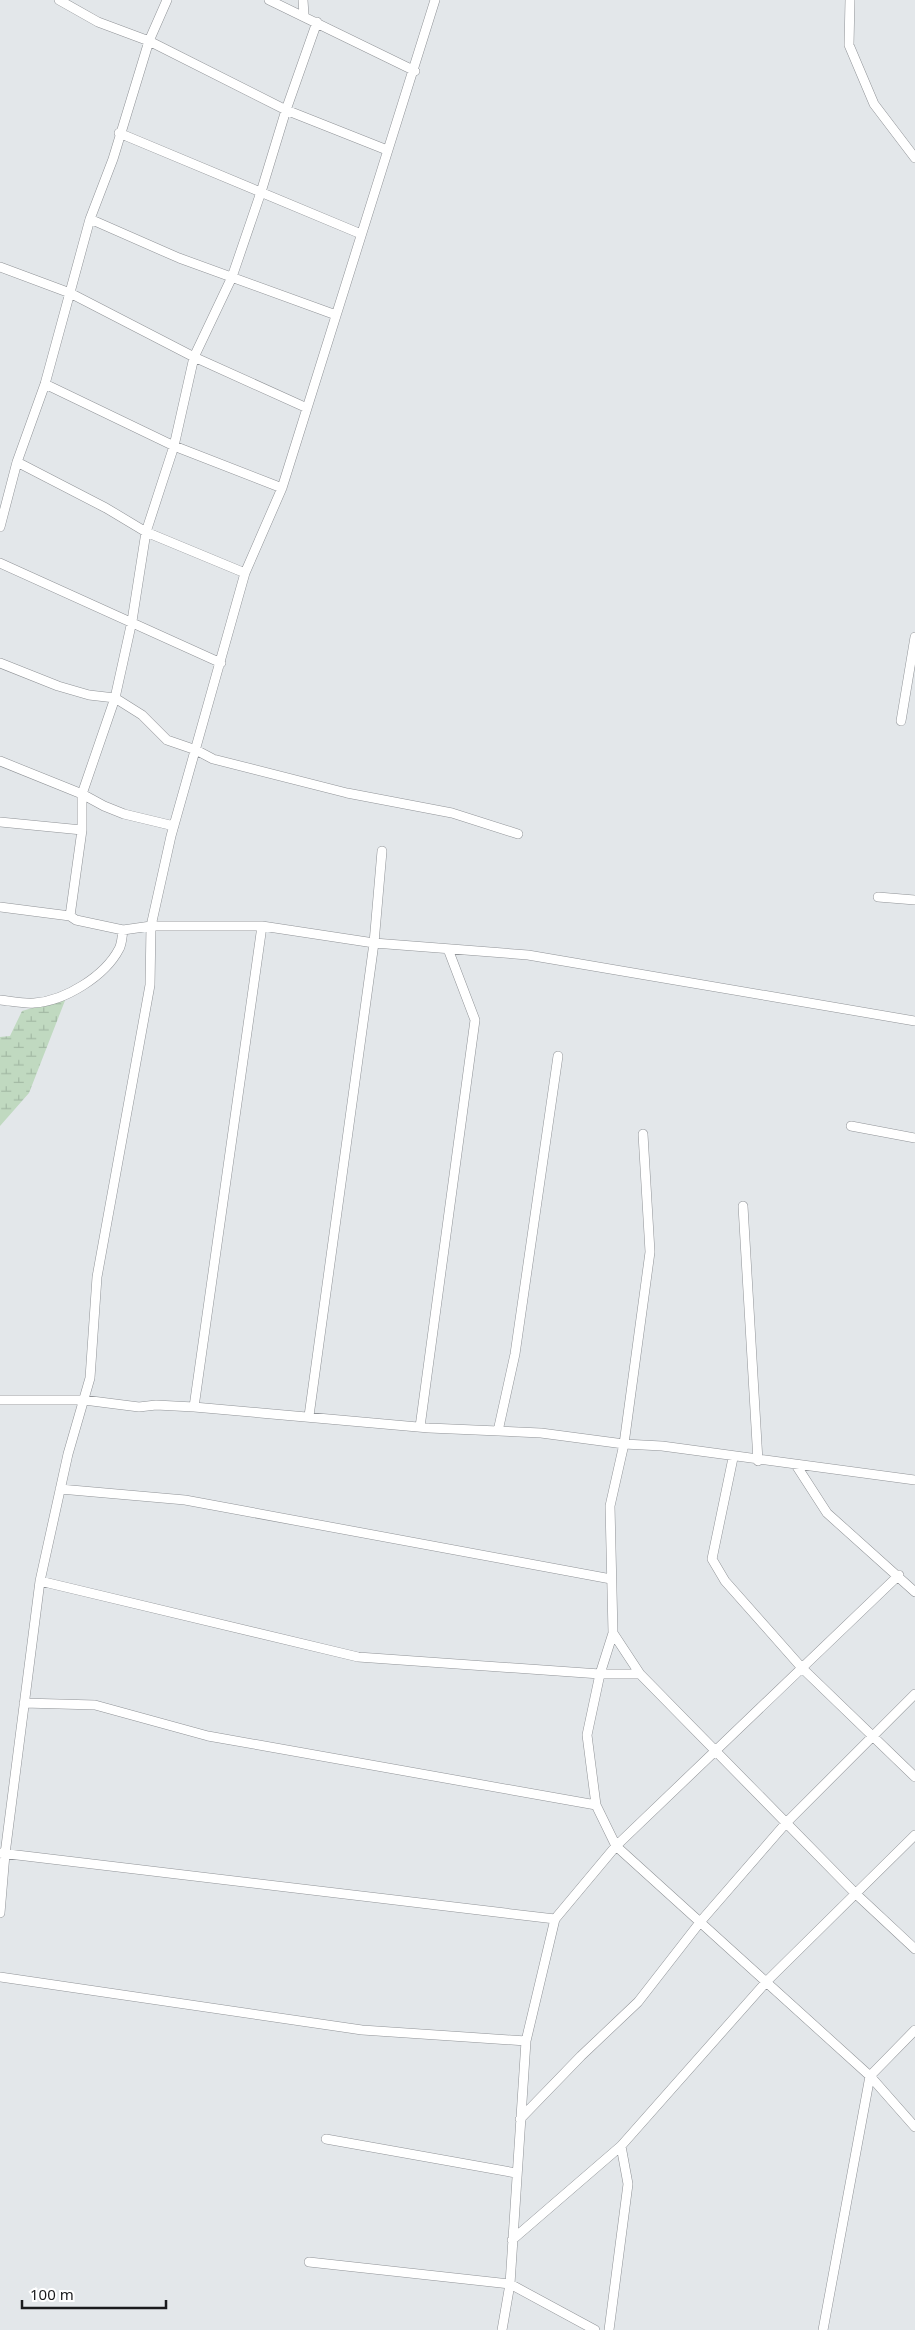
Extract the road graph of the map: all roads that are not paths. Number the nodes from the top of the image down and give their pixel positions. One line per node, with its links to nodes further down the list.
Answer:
1 (59, 0): 9 (street)
2 (167, 0): 9 (street)
3 (269, 0): 7 (street)
4 (303, 0): 7 (street)
5 (435, 0): 10 (street)
6 (850, 0): 14 (street)
7 (304, 15): 8 (street)
8 (317, 22): 10 (street); 11 (street)
9 (150, 41): 11 (street); 12 (street)
10 (415, 71): 13 (street)
11 (286, 110): 13 (street); 15 (street)
12 (119, 134): 15 (street); 16 (street)
13 (386, 150): 17 (street)
14 (915, 158)
15 (261, 192): 17 (street); 19 (street)
16 (90, 219): 19 (street); 20 (street)
17 (361, 234): 21 (street)
18 (0, 267): 20 (street)
19 (232, 277): 21 (street); 22 (street)
20 (70, 293): 22 (street); 23 (street)
21 (336, 315): 24 (street)
22 (194, 357): 24 (street); 25 (street)
23 (44, 384): 25 (street); 26 (street)
24 (307, 408): 27 (street)
25 (174, 446): 27 (street); 29 (street)
26 (17, 462): 28 (street); 29 (street)
27 (282, 488): 31 (street)
28 (0, 527)
29 (146, 532): 31 (street); 32 (street)
30 (0, 563): 32 (street)
31 (245, 573): 35 (street)
32 (132, 621): 35 (street); 36 (street)
33 (915, 637): 37 (street)
34 (0, 663): 36 (street)
35 (221, 663): 38 (street)
36 (116, 698): 38 (street); 40 (street)
37 (901, 721)
38 (196, 750): 42 (street); 44 (street)
39 (0, 761): 40 (street)
40 (82, 794): 42 (street); 43 (street)
41 (0, 822): 43 (street)
42 (174, 826): 50 (street)
43 (82, 830): 49 (street)
44 (518, 834)
45 (382, 851): 53 (street)
46 (878, 897): 47 (street)
47 (915, 900)
48 (0, 907): 49 (street)
49 (70, 916): 52 (street)
50 (151, 926): 51 (street); 52 (street); 63 (street)
51 (262, 926): 53 (street); 64 (street)
52 (123, 930): 55 (street)
53 (374, 943): 54 (street); 65 (street)
54 (448, 949): 56 (street); 66 (street)
55 (0, 1000)
56 (915, 1021)
57 (558, 1056): 67 (street)
58 (851, 1126): 60 (street)
59 (643, 1134): 68 (street)
60 (915, 1138)
61 (743, 1206): 70 (street)
62 (0, 1400): 63 (street)
63 (84, 1400): 64 (street); 73 (street)
64 (194, 1407): 65 (street)
65 (309, 1416): 66 (street)
66 (420, 1427): 67 (street)
67 (498, 1431): 68 (street)
68 (624, 1444): 69 (street); 75 (street)
69 (733, 1458): 70 (street); 79 (street)
70 (758, 1461): 71 (street)
71 (796, 1465): 72 (street); 74 (street)
72 (915, 1480)
73 (60, 1489): 75 (street); 76 (street)
74 (899, 1576): 77 (street); 79 (street)
75 (611, 1579): 78 (street)
76 (40, 1581): 80 (street); 83 (street)
77 (915, 1592)
78 (614, 1633): 80 (street); 81 (street)
79 (802, 1668): 84 (street); 85 (street)
80 (600, 1674): 81 (street); 87 (street)
81 (640, 1674): 85 (street)
82 (915, 1694): 84 (street)
83 (24, 1703): 87 (street); 91 (street)
84 (873, 1736): 86 (street); 88 (street)
85 (718, 1751): 88 (street); 90 (street)
86 (915, 1777)
87 (596, 1804): 90 (street)
88 (786, 1823): 92 (street); 95 (street)
89 (915, 1835): 92 (street)
90 (616, 1846): 94 (street); 95 (street)
91 (2, 1853): 93 (street); 94 (street)
92 (856, 1894): 96 (street); 98 (street)
93 (0, 1913)
94 (555, 1919): 100 (street)
95 (700, 1920): 98 (street); 102 (street)
96 (915, 1949)
97 (0, 1976): 100 (street)
98 (767, 1981): 101 (street); 105 (street)
99 (915, 2030): 101 (street)
100 (526, 2041): 102 (street)
101 (870, 2076): 103 (street); 113 (street)
102 (520, 2119): 106 (street)
103 (915, 2127)
104 (326, 2140): 106 (street)
105 (621, 2146): 107 (street); 112 (street)
106 (516, 2173): 107 (street)
107 (512, 2240): 109 (street)
108 (309, 2262): 109 (street)
109 (510, 2284): 110 (street); 111 (street)
110 (502, 2330)
111 (595, 2330)
112 (609, 2330)
113 (823, 2330)

